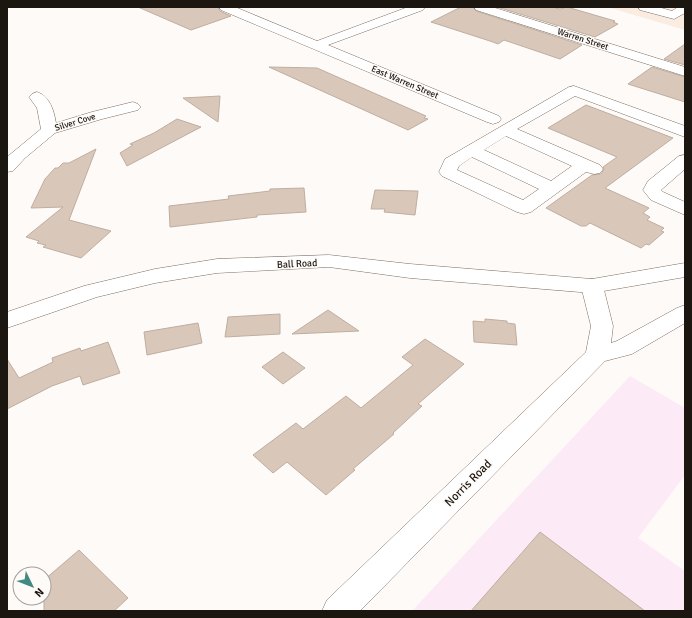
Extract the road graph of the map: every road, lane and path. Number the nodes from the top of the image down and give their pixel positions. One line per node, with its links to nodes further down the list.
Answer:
1 (225, 7): 6 (street)
2 (419, 7): 6 (street)
3 (480, 7): 7 (street, Warren Street)
4 (644, 7): 5 (street)
5 (685, 8)
6 (317, 45): 10 (street, East Warren Street)
7 (685, 72)
8 (37, 97): 11 (street)
9 (133, 107): 11 (street, Silver Cove)
10 (499, 125): 12 (street); 13 (street); 16 (street, East Warren Street)
11 (49, 130): 15 (street, Silver Cove)
12 (685, 132)
13 (471, 150): 16 (street); 16 (street)
14 (685, 160): 17 (street)
15 (7, 167)
16 (552, 188)
17 (685, 209)
18 (685, 270): 19 (street)
19 (592, 286): 21 (street, Ball Road); 22 (street)
20 (685, 313): 22 (street)
21 (7, 319)
22 (597, 355): 23 (street, Norris Road)
23 (338, 611)

